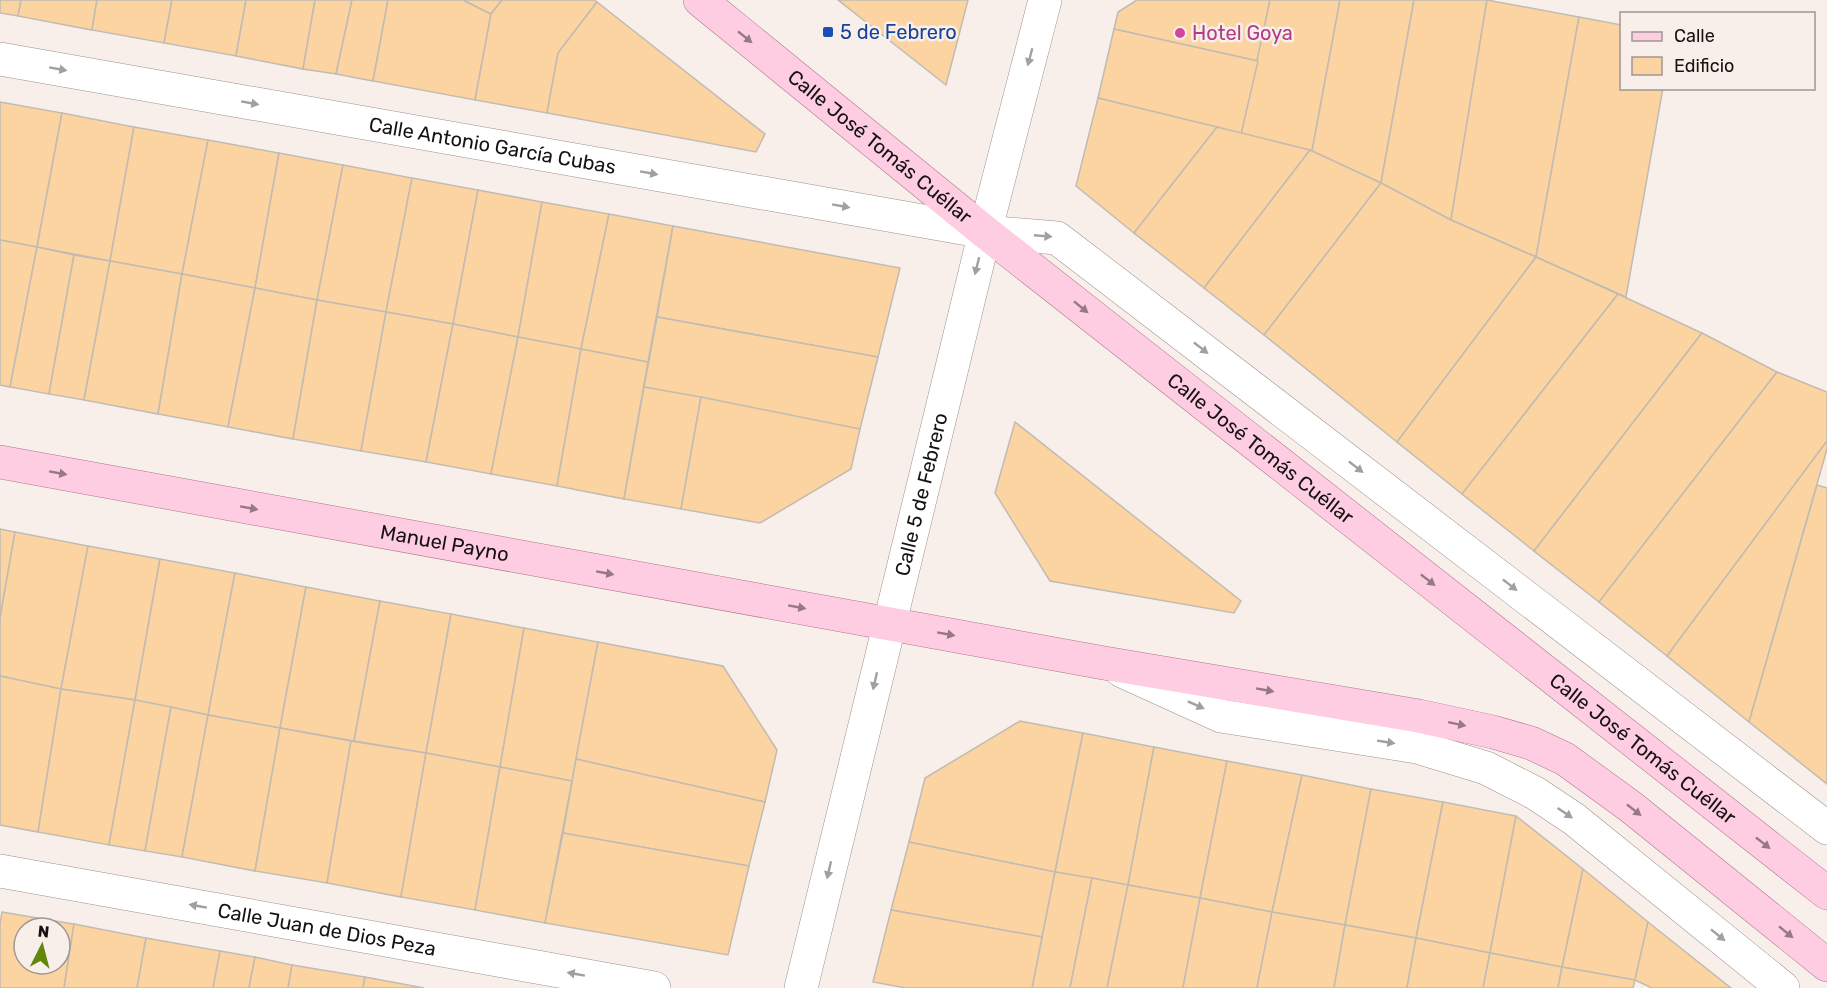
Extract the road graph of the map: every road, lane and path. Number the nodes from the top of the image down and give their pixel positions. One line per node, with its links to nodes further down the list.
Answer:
1 (700, 0): 4 (main road, Calle José Tomás Cuéllar, one-way to 4)
2 (1045, 0): 4 (street, Calle 5 de Febrero, one-way to 4)
3 (0, 59): 4 (street, Calle Antonio García Cubas, one-way to 4)
4 (985, 232): 6 (street, Calle 5 de Febrero, one-way to 6); 8 (street, Calle Antonio García Cubas, one-way to 8); 10 (main road, Calle José Tomás Cuéllar, one-way to 10)
5 (0, 462): 6 (main road, Manuel Payno, one-way to 6)
6 (888, 624): 7 (main road, one-way to 7); 13 (street, Calle 5 de Febrero, one-way to 13)
7 (1104, 663): 11 (main road, one-way to 11); 14 (street, one-way to 14)
8 (1827, 828)
9 (0, 871): 12 (street, Calle Juan de Dios Peza, one-way to 9)
10 (1827, 893)
11 (1827, 965)
12 (654, 988)
13 (801, 988)
14 (1783, 988)

